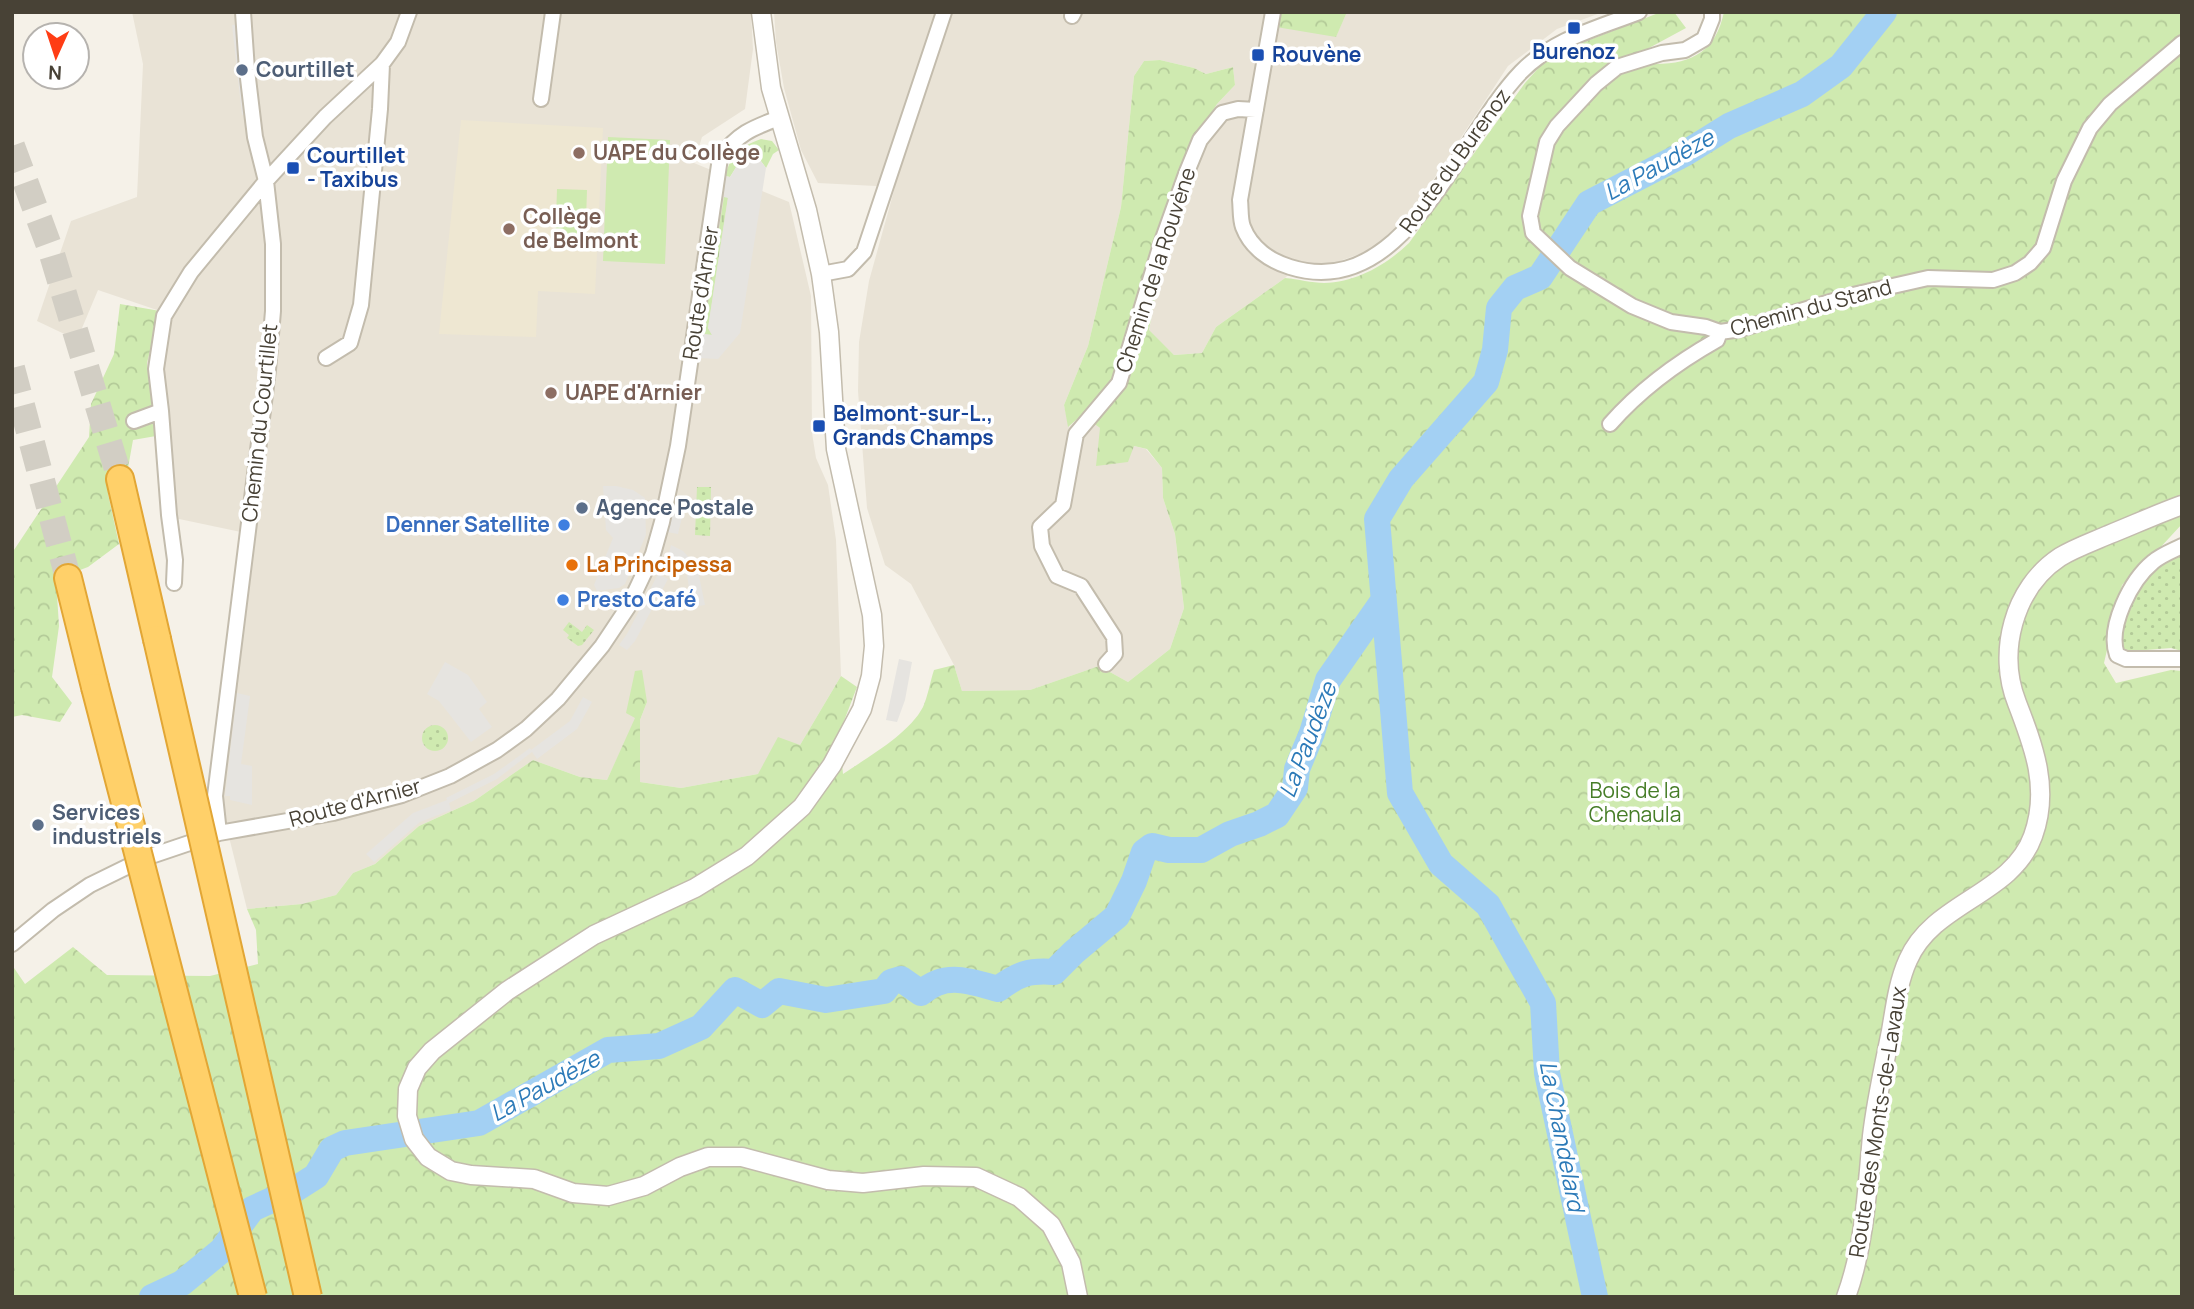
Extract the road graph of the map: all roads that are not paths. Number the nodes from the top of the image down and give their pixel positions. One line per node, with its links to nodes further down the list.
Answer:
1 (243, 12): 14 (street, Chemin du Courtillet)
2 (409, 12): 10 (street)
3 (553, 12): 11 (street)
4 (761, 12): 13 (street)
5 (944, 12): 15 (street)
6 (1273, 12): 12 (street, Route du Burenoz)
7 (1639, 12): 12 (street, Route du Burenoz)
8 (1712, 12): 16 (street, Chemin du Stand)
9 (2182, 43): 16 (street, Chemin du Stand)
10 (382, 64): 14 (street); 17 (street)
11 (541, 99)
12 (1256, 110): 27 (street, Chemin de la Rouvène)
13 (779, 118): 15 (street); 28 (street, Route d'Arnier)
14 (266, 181): 18 (street); 28 (street, Chemin du Courtillet)
15 (821, 274): 32 (street)
16 (1720, 332): 20 (street)
17 (326, 358)
18 (161, 411): 19 (street); 25 (street)
19 (134, 421)
20 (1610, 425)
21 (120, 479): 31 (highway, bridge)
22 (2176, 507): 33 (street, Route des Monts-de-Lavaux)
23 (2182, 546): 26 (street)
24 (68, 578): 30 (highway, bridge)
25 (174, 583)
26 (2182, 659)
27 (1106, 664)
28 (219, 833): 29 (street, Route d'Arnier)
29 (12, 944)
30 (253, 1297)
31 (308, 1297)
32 (1077, 1297)
33 (1846, 1297)

